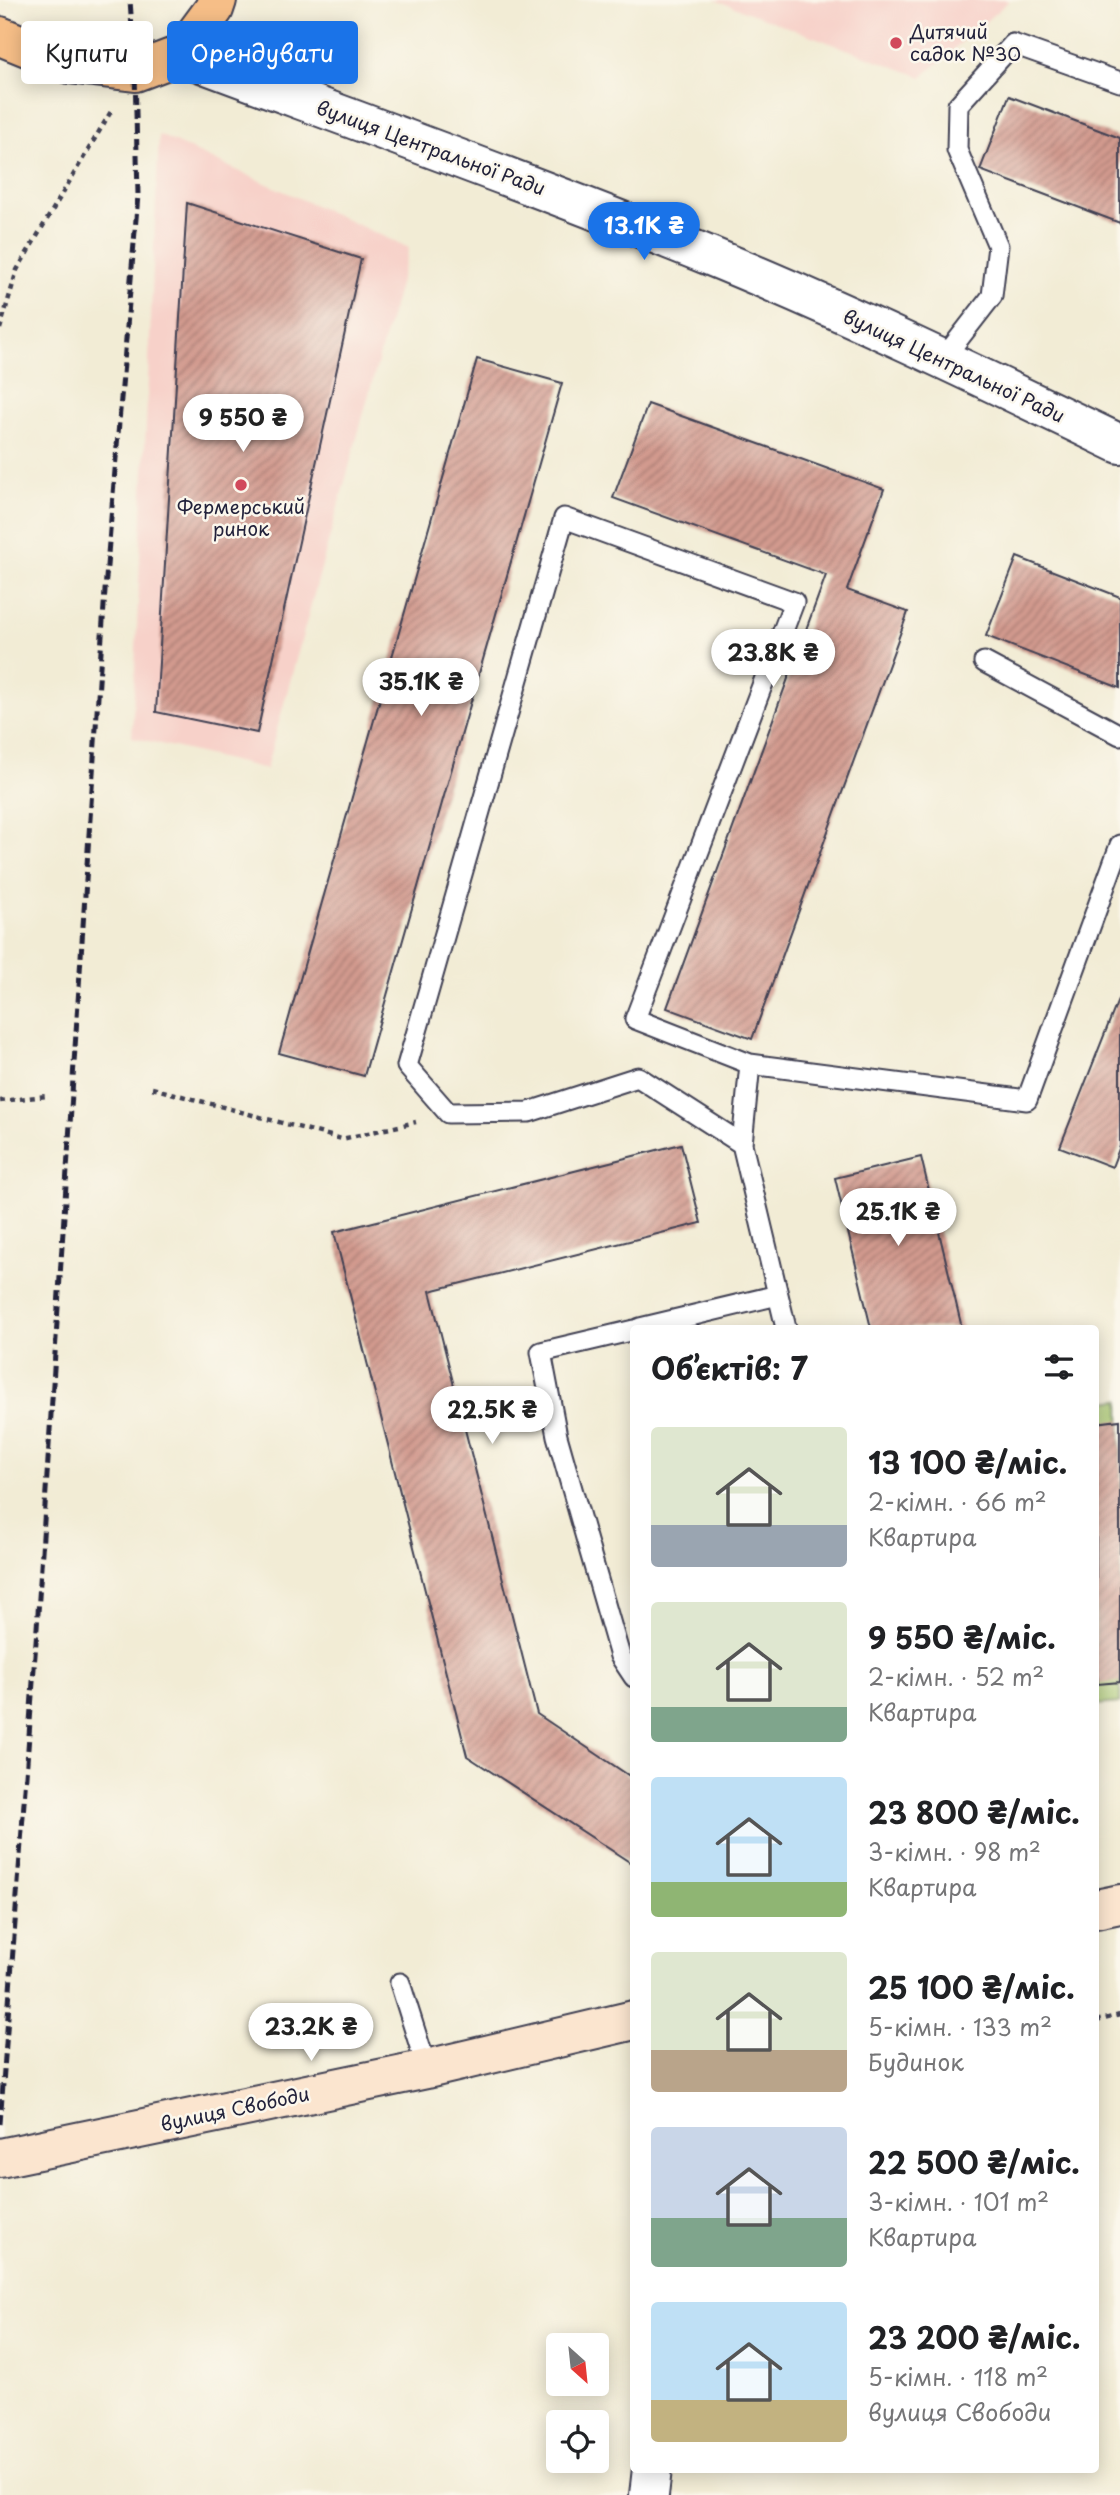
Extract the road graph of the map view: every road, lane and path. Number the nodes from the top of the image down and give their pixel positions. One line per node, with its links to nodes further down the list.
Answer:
1 (217, 0): 2 (main road)
2 (205, 21)
3 (0, 36): 4 (main road)
4 (21, 45)
5 (1120, 82): 9 (lane)
6 (128, 84): 8 (path)
7 (257, 84): 9 (street, вулиця Центральної Ради)
8 (0, 329)
9 (943, 359): 10 (street, вулиця Центральної Ради)
10 (1120, 444)
11 (984, 662): 12 (lane)
12 (1120, 735)
13 (1120, 845): 14 (lane)
14 (750, 1064): 18 (lane); 19 (lane)
15 (152, 1088): 18 (path)
16 (47, 1097): 17 (path)
17 (0, 1101)
18 (458, 1113): 19 (lane)
19 (742, 1144): 20 (lane)
20 (778, 1295): 21 (lane); 22 (lane)
21 (653, 1325)
22 (785, 1325)
23 (630, 1331): 24 (lane)
24 (630, 1671)
25 (1120, 1904): 26 (main road)
26 (1099, 1908)
27 (400, 1983): 31 (lane)
28 (1120, 2015): 29 (path)
29 (1099, 2020)
30 (630, 2021): 31 (main road, вулиця Свободи)
31 (427, 2069): 32 (main road, вулиця Свободи)
32 (0, 2158)
33 (652, 2473): 34 (street)
34 (649, 2495)

